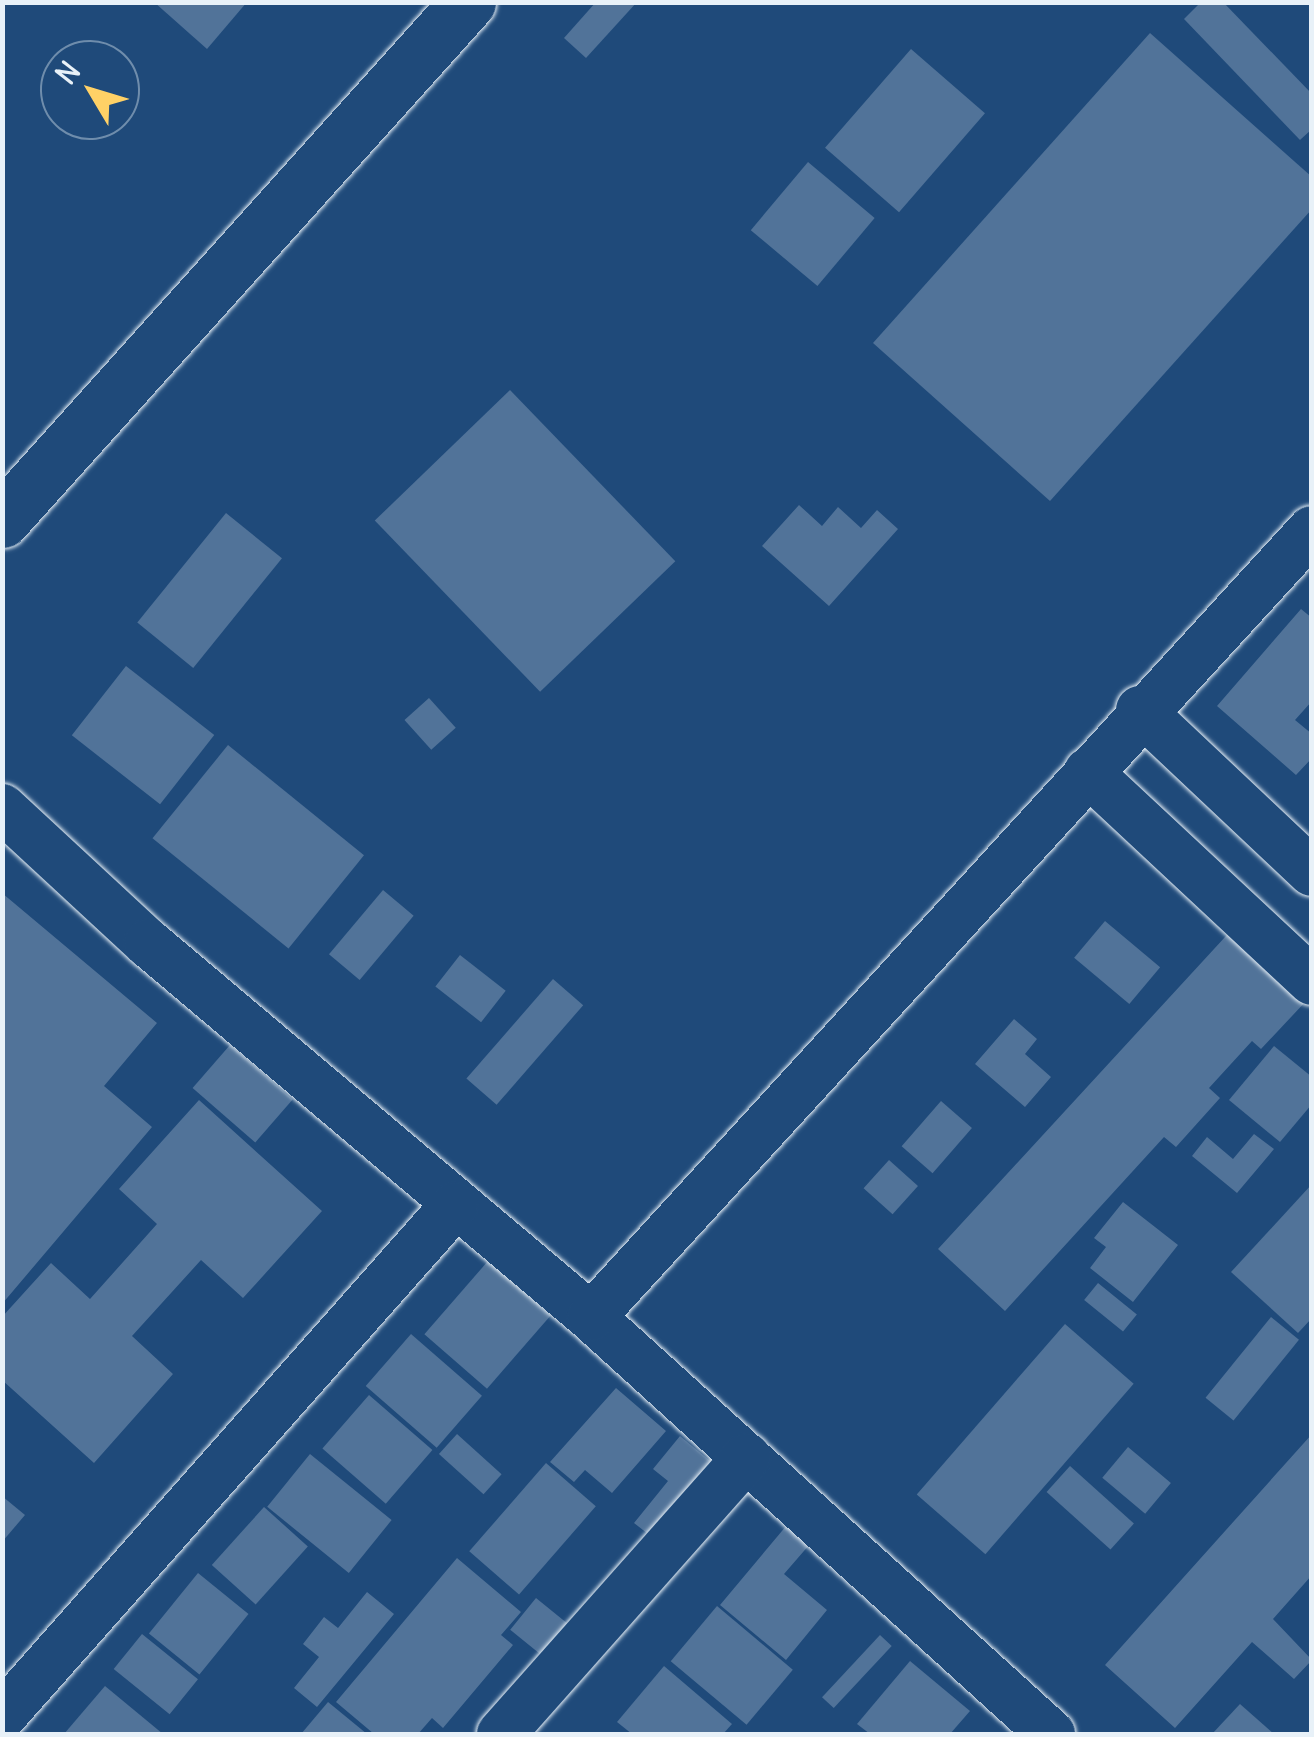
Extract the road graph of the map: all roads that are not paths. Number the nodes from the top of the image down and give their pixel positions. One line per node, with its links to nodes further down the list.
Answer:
1 (468, 2): 2 (main road)
2 (2, 520)
3 (1312, 530): 4 (street)
4 (1140, 710): 5 (street); 7 (street)
5 (1088, 772): 8 (street); 10 (street)
6 (2, 808): 9 (street)
7 (1312, 872)
8 (1312, 981)
9 (454, 1206): 10 (street); 12 (street)
10 (590, 1318): 11 (street)
11 (747, 1457): 13 (street); 14 (street)
12 (2, 1716)
13 (501, 1734)
14 (1050, 1734)

